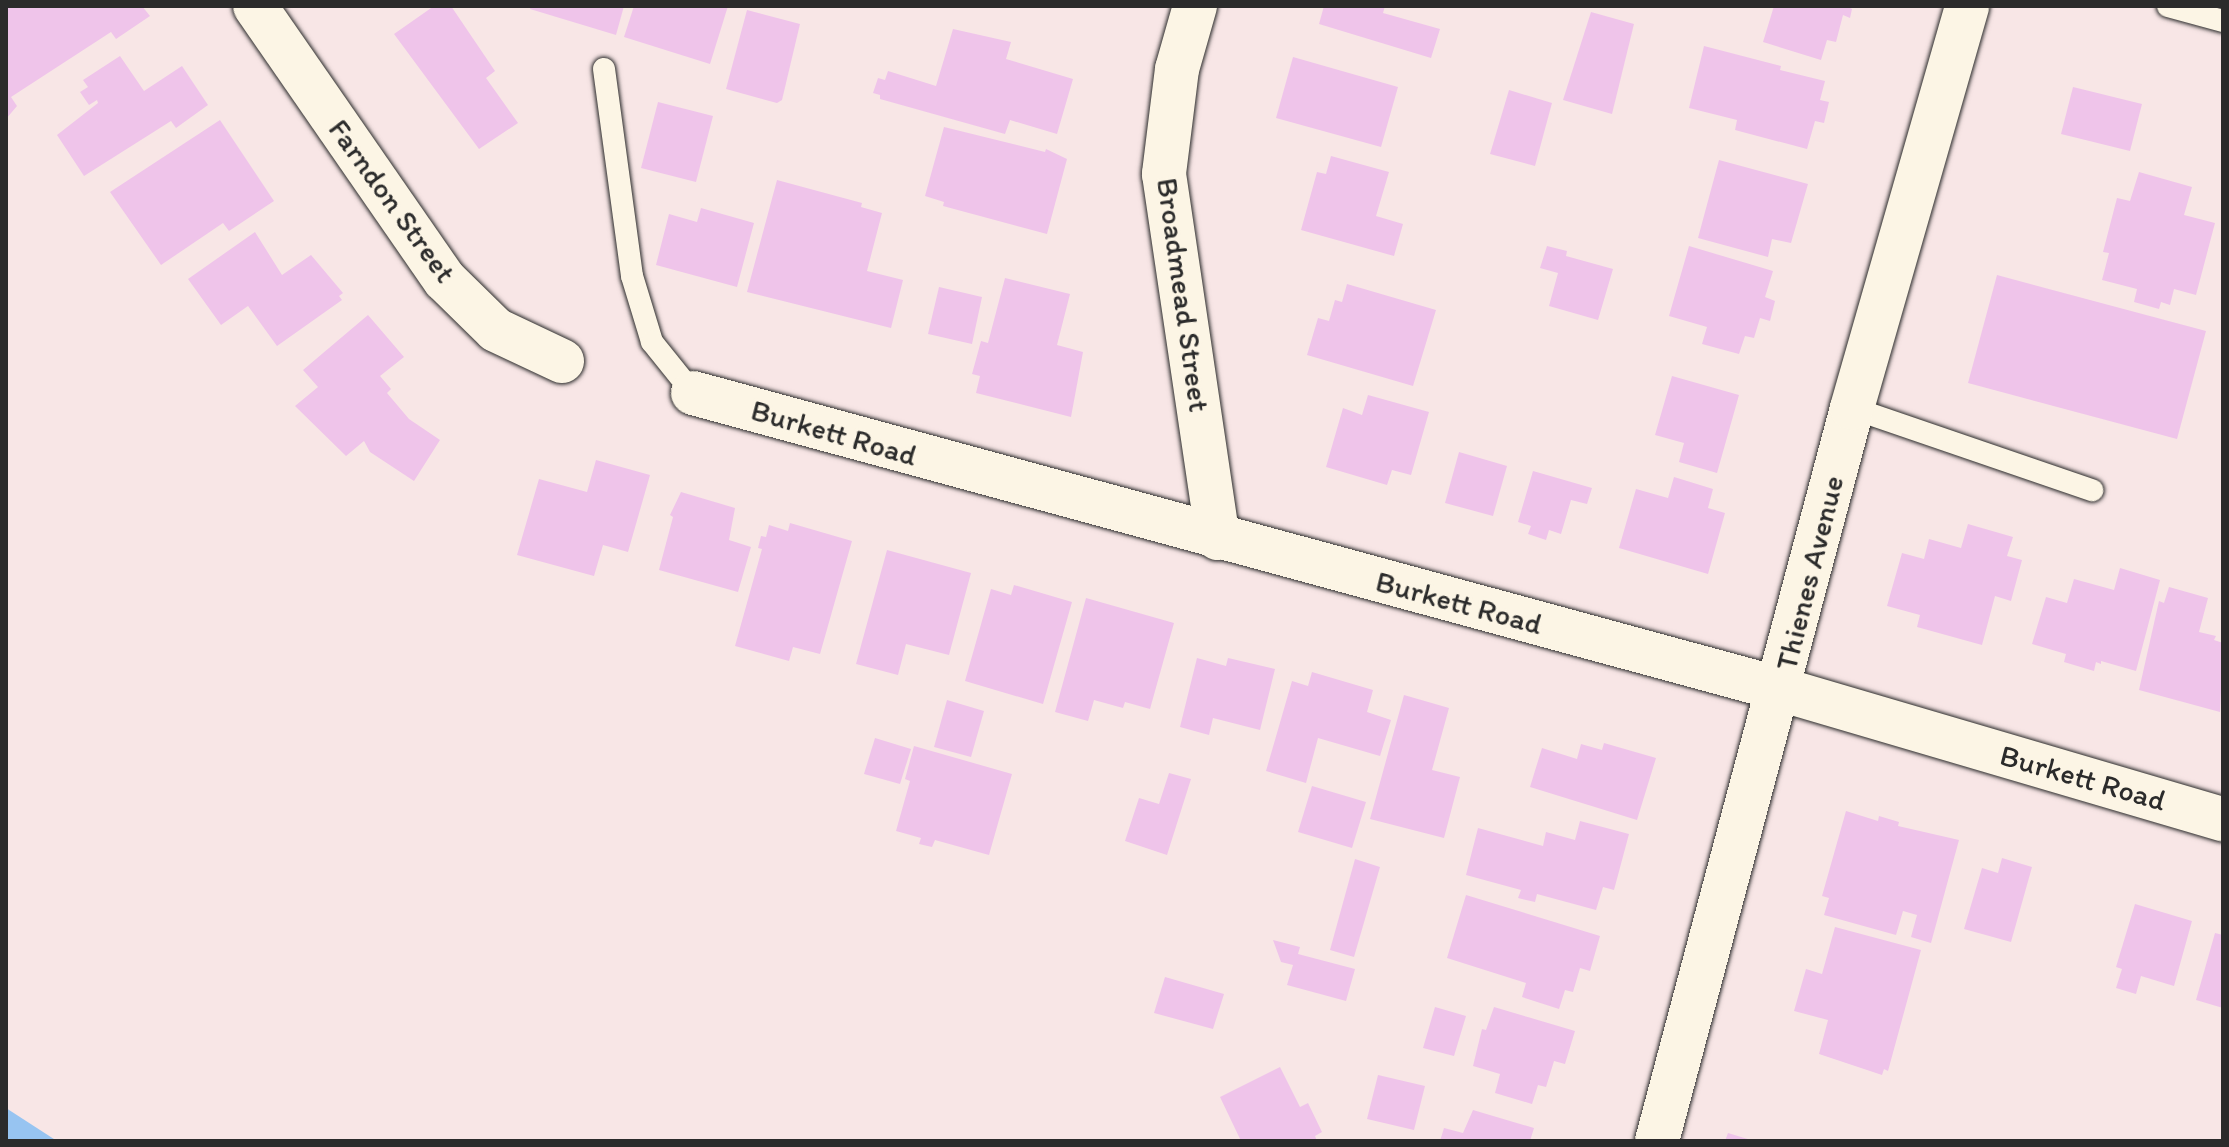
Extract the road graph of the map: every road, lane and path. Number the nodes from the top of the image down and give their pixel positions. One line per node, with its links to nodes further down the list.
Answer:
1 (255, 6): 7 (street, Farndon Street)
2 (1195, 6): 11 (street, Broadmead Street)
3 (1967, 6): 9 (street, Thienes Avenue)
4 (2168, 6): 5 (lane)
5 (2223, 21)
6 (604, 69): 8 (lane)
7 (562, 361)
8 (693, 393): 11 (street, Burkett Road)
9 (1852, 408): 10 (lane); 12 (street, Thienes Avenue)
10 (2092, 490)
11 (1218, 538): 12 (street, Burkett Road)
12 (1780, 689): 13 (street, Burkett Road); 14 (street, Thienes Avenue)
13 (2223, 819)
14 (1657, 1141)

